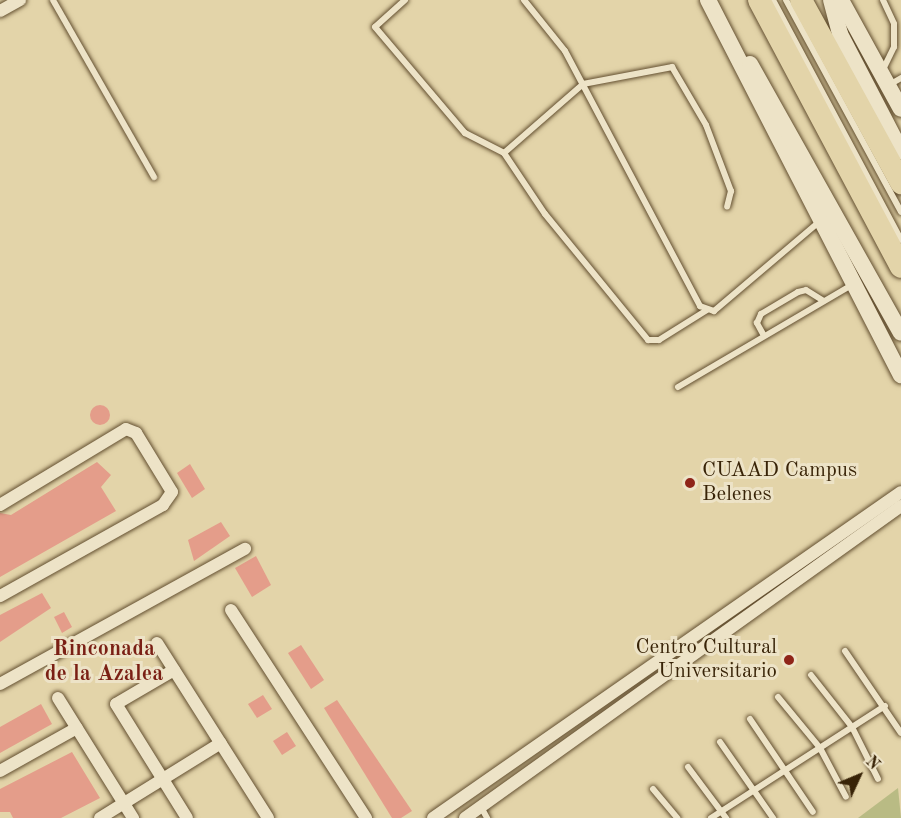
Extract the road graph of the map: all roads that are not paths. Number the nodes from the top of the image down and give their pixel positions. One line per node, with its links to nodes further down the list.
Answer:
1 (20, 0): 13 (street)
2 (53, 0): 20 (lane)
3 (405, 0): 19 (lane)
4 (524, 0): 16 (lane)
5 (708, 0): 14 (main road)
6 (759, 0): 26 (highway)
7 (773, 0): 25 (lane)
8 (786, 0): 23 (lane)
9 (801, 0): 21 (highway)
10 (831, 0): 18 (main road)
11 (841, 0): 15 (main road)
12 (883, 0): 15 (lane)
13 (0, 11)
14 (727, 39): 24 (main road); 30 (main road)
15 (890, 79): 17 (main road)
16 (583, 84): 19 (lane); 22 (lane); 29 (lane)
17 (901, 109)
18 (901, 151)
19 (504, 153): 29 (lane)
20 (154, 177)
21 (901, 183)
22 (727, 207)
23 (901, 212)
24 (819, 222): 27 (main road); 29 (lane)
25 (901, 240)
26 (901, 267)
27 (852, 285): 28 (lane); 32 (main road)
28 (822, 300): 31 (lane); 31 (lane)
29 (707, 310)
30 (901, 333)
31 (763, 334): 33 (lane)
32 (901, 375)
33 (678, 387)
34 (900, 498): 37 (street); 46 (street)
35 (0, 505): 39 (street)
36 (901, 519): 37 (street)
37 (873, 526): 49 (street)
38 (245, 549): 45 (street)
39 (0, 596)
40 (231, 610): 74 (street)
41 (157, 643): 43 (street)
42 (845, 651): 50 (lane)
43 (174, 670): 56 (street); 62 (street)
44 (811, 675): 52 (lane)
45 (0, 684)
46 (615, 693): 49 (street); 75 (street)
47 (778, 697): 57 (lane)
48 (58, 698): 53 (street)
49 (622, 705): 69 (street)
50 (885, 706): 52 (lane); 54 (lane)
51 (750, 719): 59 (lane)
52 (852, 727): 57 (lane); 61 (lane)
53 (77, 728): 60 (street); 66 (street)
54 (901, 733)
55 (720, 742): 64 (lane)
56 (221, 743): 62 (street); 73 (street)
57 (820, 748): 59 (lane); 65 (lane)
58 (688, 767): 67 (lane)
59 (788, 768): 64 (lane); 68 (lane)
60 (0, 771)
61 (878, 779)
62 (164, 781): 66 (street); 72 (street)
63 (653, 789): 76 (lane)
64 (756, 789): 67 (lane); 79 (lane)
65 (846, 797)
66 (126, 806): 70 (street); 71 (street)
67 (722, 811): 77 (lane); 78 (lane)
68 (813, 812)
69 (476, 814)
70 (100, 818)
71 (133, 818)
72 (187, 818)
73 (268, 818)
74 (366, 818)
75 (433, 818)
76 (677, 818)
77 (711, 818)
78 (726, 818)
79 (774, 818)

